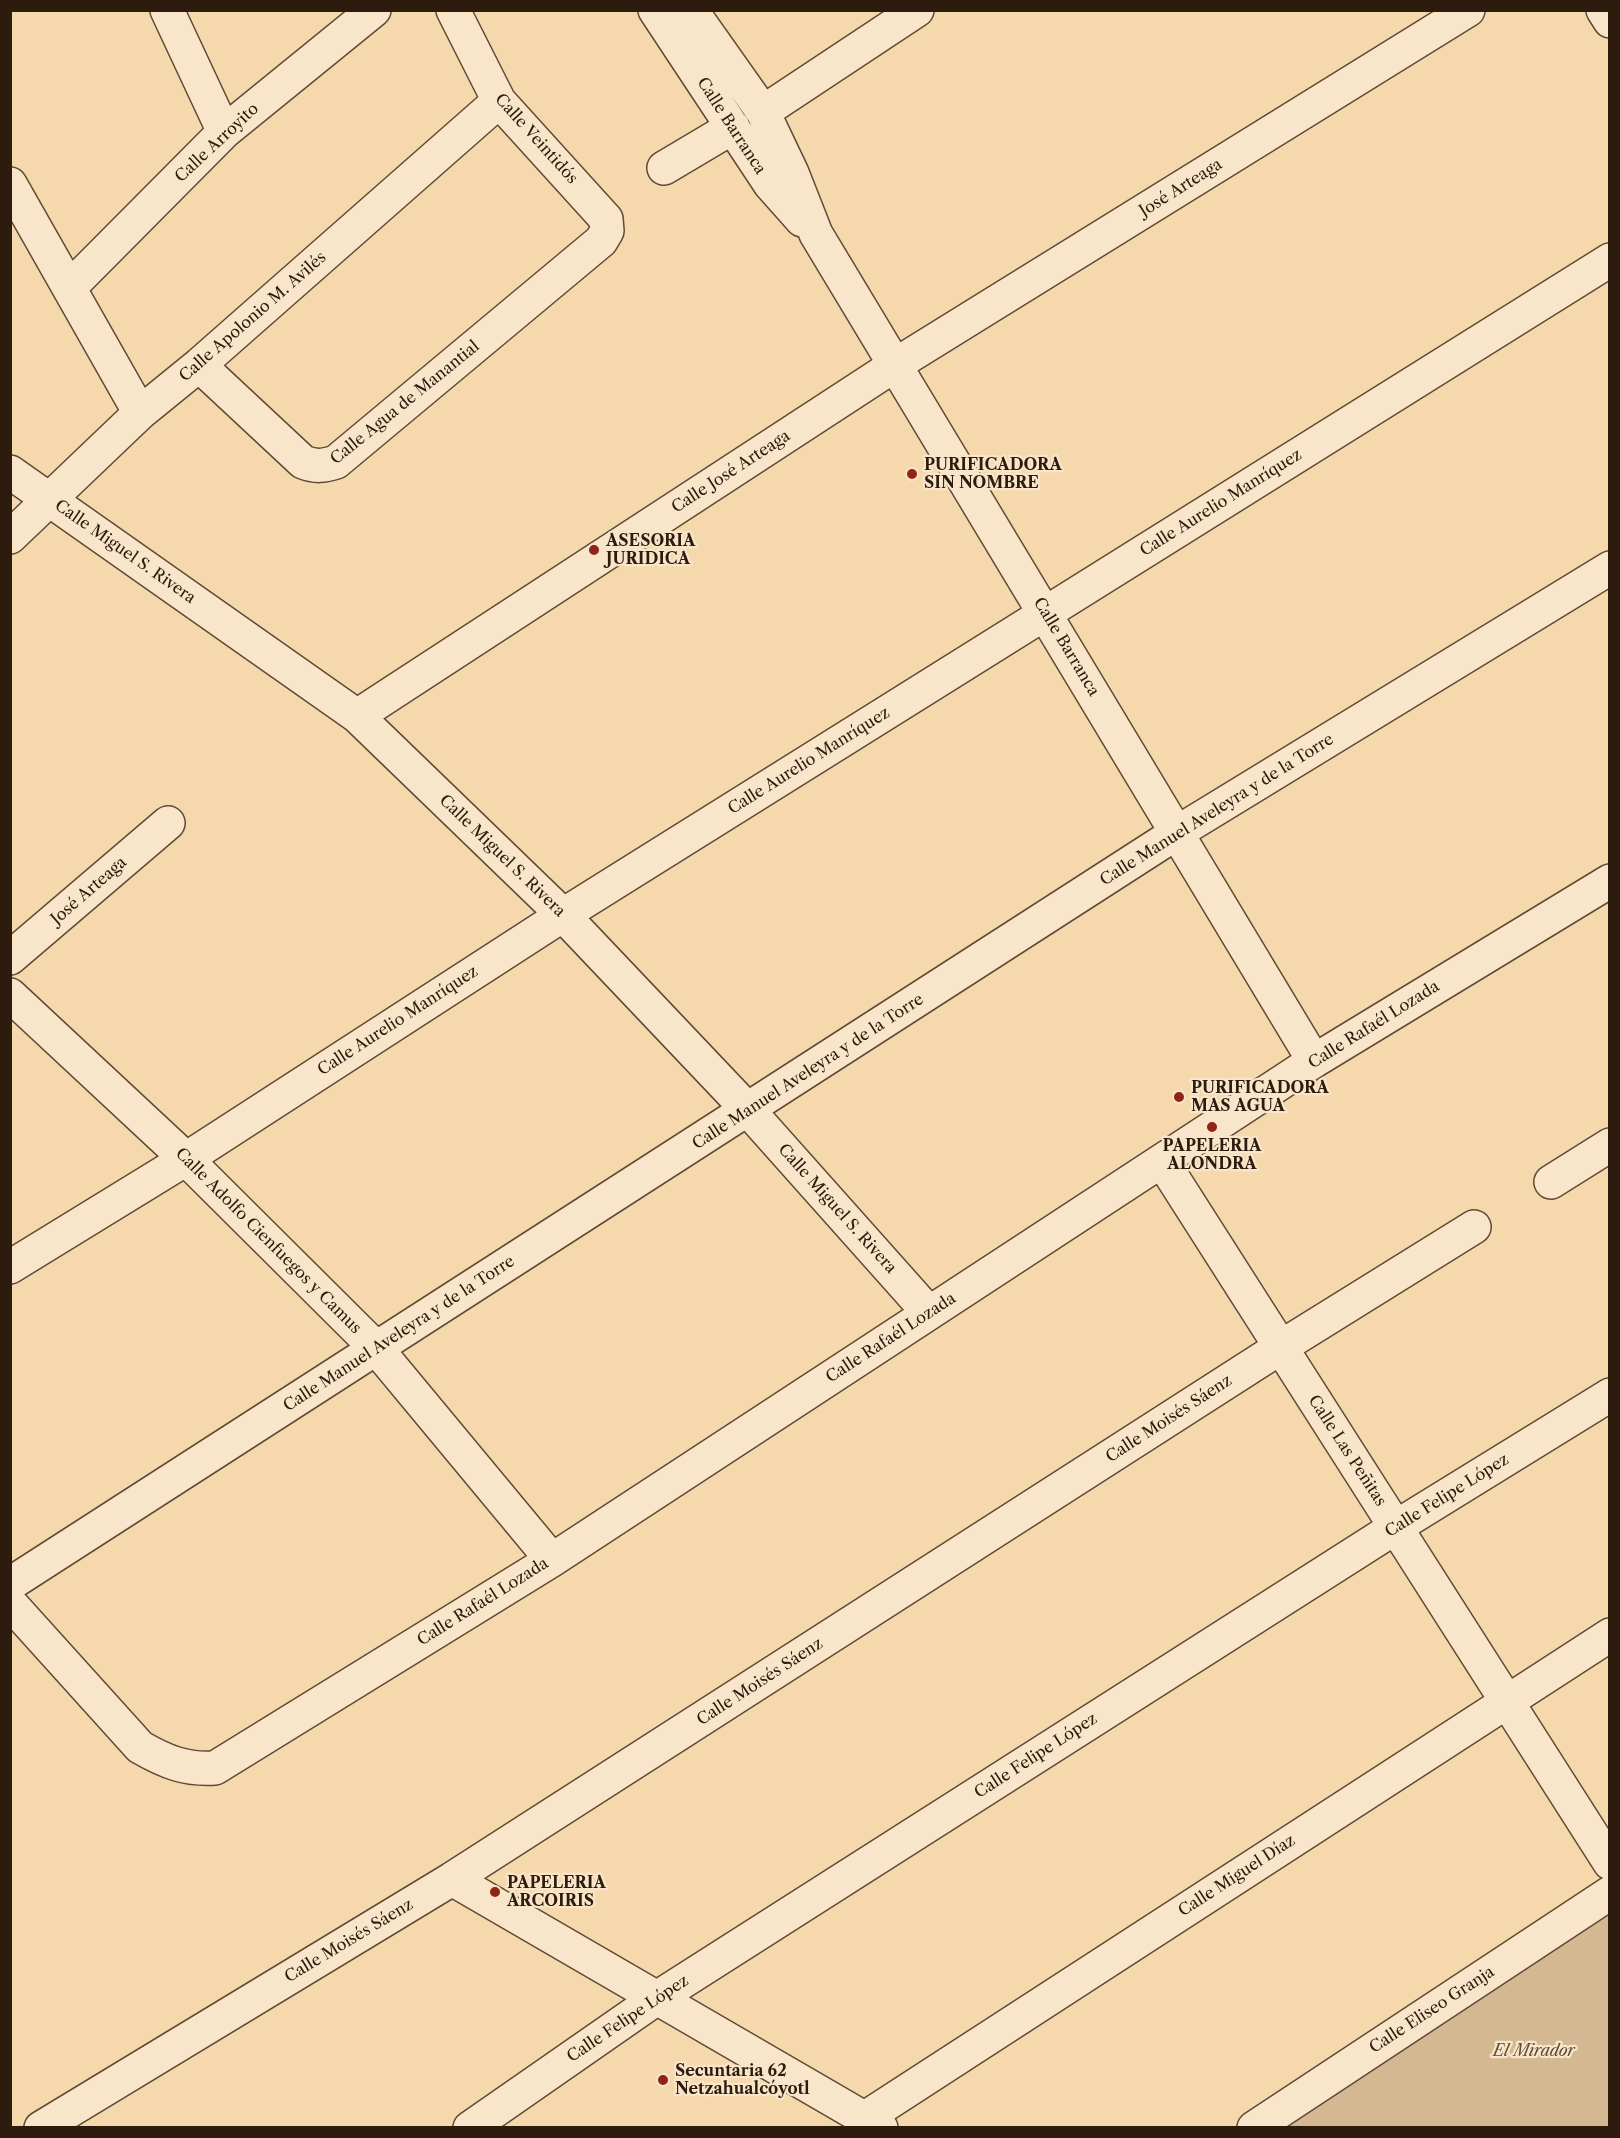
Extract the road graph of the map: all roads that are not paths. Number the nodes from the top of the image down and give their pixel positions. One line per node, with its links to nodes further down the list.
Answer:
1 (167, 10): 13 (street)
2 (374, 10): 13 (street, Calle Arroyito)
3 (453, 10): 10 (street, Calle Veintidós)
4 (655, 10): 12 (street, Calle Barranca)
5 (691, 10): 11 (street, Calle Barranca)
6 (917, 10): 11 (street)
7 (1468, 10): 21 (street, José Arteaga)
8 (1603, 10): 9 (street)
9 (1610, 21)
10 (499, 101): 16 (street, Calle Veintidós); 20 (street, Calle Apolonio M. Avilés)
11 (763, 112): 17 (street, Calle Barranca)
12 (733, 127): 14 (street); 17 (street, Calle Barranca)
13 (224, 132): 19 (street, Calle Arroyito)
14 (664, 168)
15 (10, 184): 19 (street)
16 (607, 231): 20 (street, Calle Agua de Manantial)
17 (816, 234): 21 (street, Calle Barranca)
18 (1610, 260): 27 (street, Calle Aurelio Manríquez)
19 (70, 287): 22 (street)
20 (199, 365): 22 (street, Calle Apolonio M. Avilés)
21 (895, 365): 27 (street, Calle Barranca); 28 (street, Calle José Arteaga)
22 (140, 413): 24 (street, Calle Apolonio M. Avilés)
23 (10, 472): 24 (street, Calle Miguel S. Rivera)
24 (51, 499): 25 (street, Calle Apolonio M. Avilés); 28 (street, Calle Miguel S. Rivera)
25 (10, 537)
26 (1610, 568): 30 (street, Calle Manuel Aveleyra y de la Torre)
27 (1045, 613): 30 (street, Calle Barranca); 32 (street, Calle Aurelio Manríquez)
28 (357, 716): 32 (street, Calle Miguel S. Rivera)
29 (168, 823): 33 (street, José Arteaga)
30 (1178, 832): 35 (street, Calle Barranca); 36 (street, Calle Manuel Aveleyra y de la Torre)
31 (1610, 881): 35 (street, Calle Rafaél Lozada)
32 (563, 915): 36 (street, Calle Miguel S. Rivera); 38 (street, Calle Aurelio Manríquez)
33 (10, 958)
34 (10, 995): 38 (street, Calle Adolfo Cienfuegos y Camus)
35 (1314, 1061): 39 (street, Calle Rafaél Lozada)
36 (749, 1111): 43 (street, Calle Miguel S. Rivera); 45 (street, Calle Manuel Aveleyra y de la Torre)
37 (1610, 1145): 40 (street)
38 (186, 1159): 42 (street, Calle Aurelio Manríquez); 45 (street, Calle Adolfo Cienfuegos y Camus)
39 (1162, 1161): 43 (street, Calle Rafaél Lozada); 44 (street, Calle Las Peñitas)
40 (1551, 1182)
41 (1474, 1227): 44 (street, Calle Moisés Sáenz)
42 (10, 1267)
43 (929, 1313): 48 (street, Calle Rafaél Lozada)
44 (1281, 1347): 47 (street, Calle Las Peñitas); 54 (street, Calle Moisés Sáenz)
45 (376, 1348): 48 (street, Calle Adolfo Cienfuegos y Camus); 49 (street, Calle Manuel Aveleyra y de la Torre)
46 (1610, 1395): 47 (street, Calle Felipe López)
47 (1396, 1527): 52 (street, Calle Las Peñitas); 56 (street, Calle Felipe López)
48 (552, 1560): 50 (street, Calle Rafaél Lozada)
49 (10, 1584)
50 (10, 1603)
51 (1610, 1635): 52 (street, Calle Miguel Díaz)
52 (1506, 1700): 53 (street, Calle Las Peñitas); 57 (street, Calle Miguel Díaz)
53 (1610, 1863)
54 (452, 1879): 56 (street); 58 (street, Calle Moisés Sáenz)
55 (1610, 1893): 60 (street, Calle Eliseo Granja)
56 (657, 1998): 57 (street); 59 (street, Calle Felipe López)
57 (873, 2123)
58 (41, 2127)
59 (470, 2127)
60 (1254, 2127)

